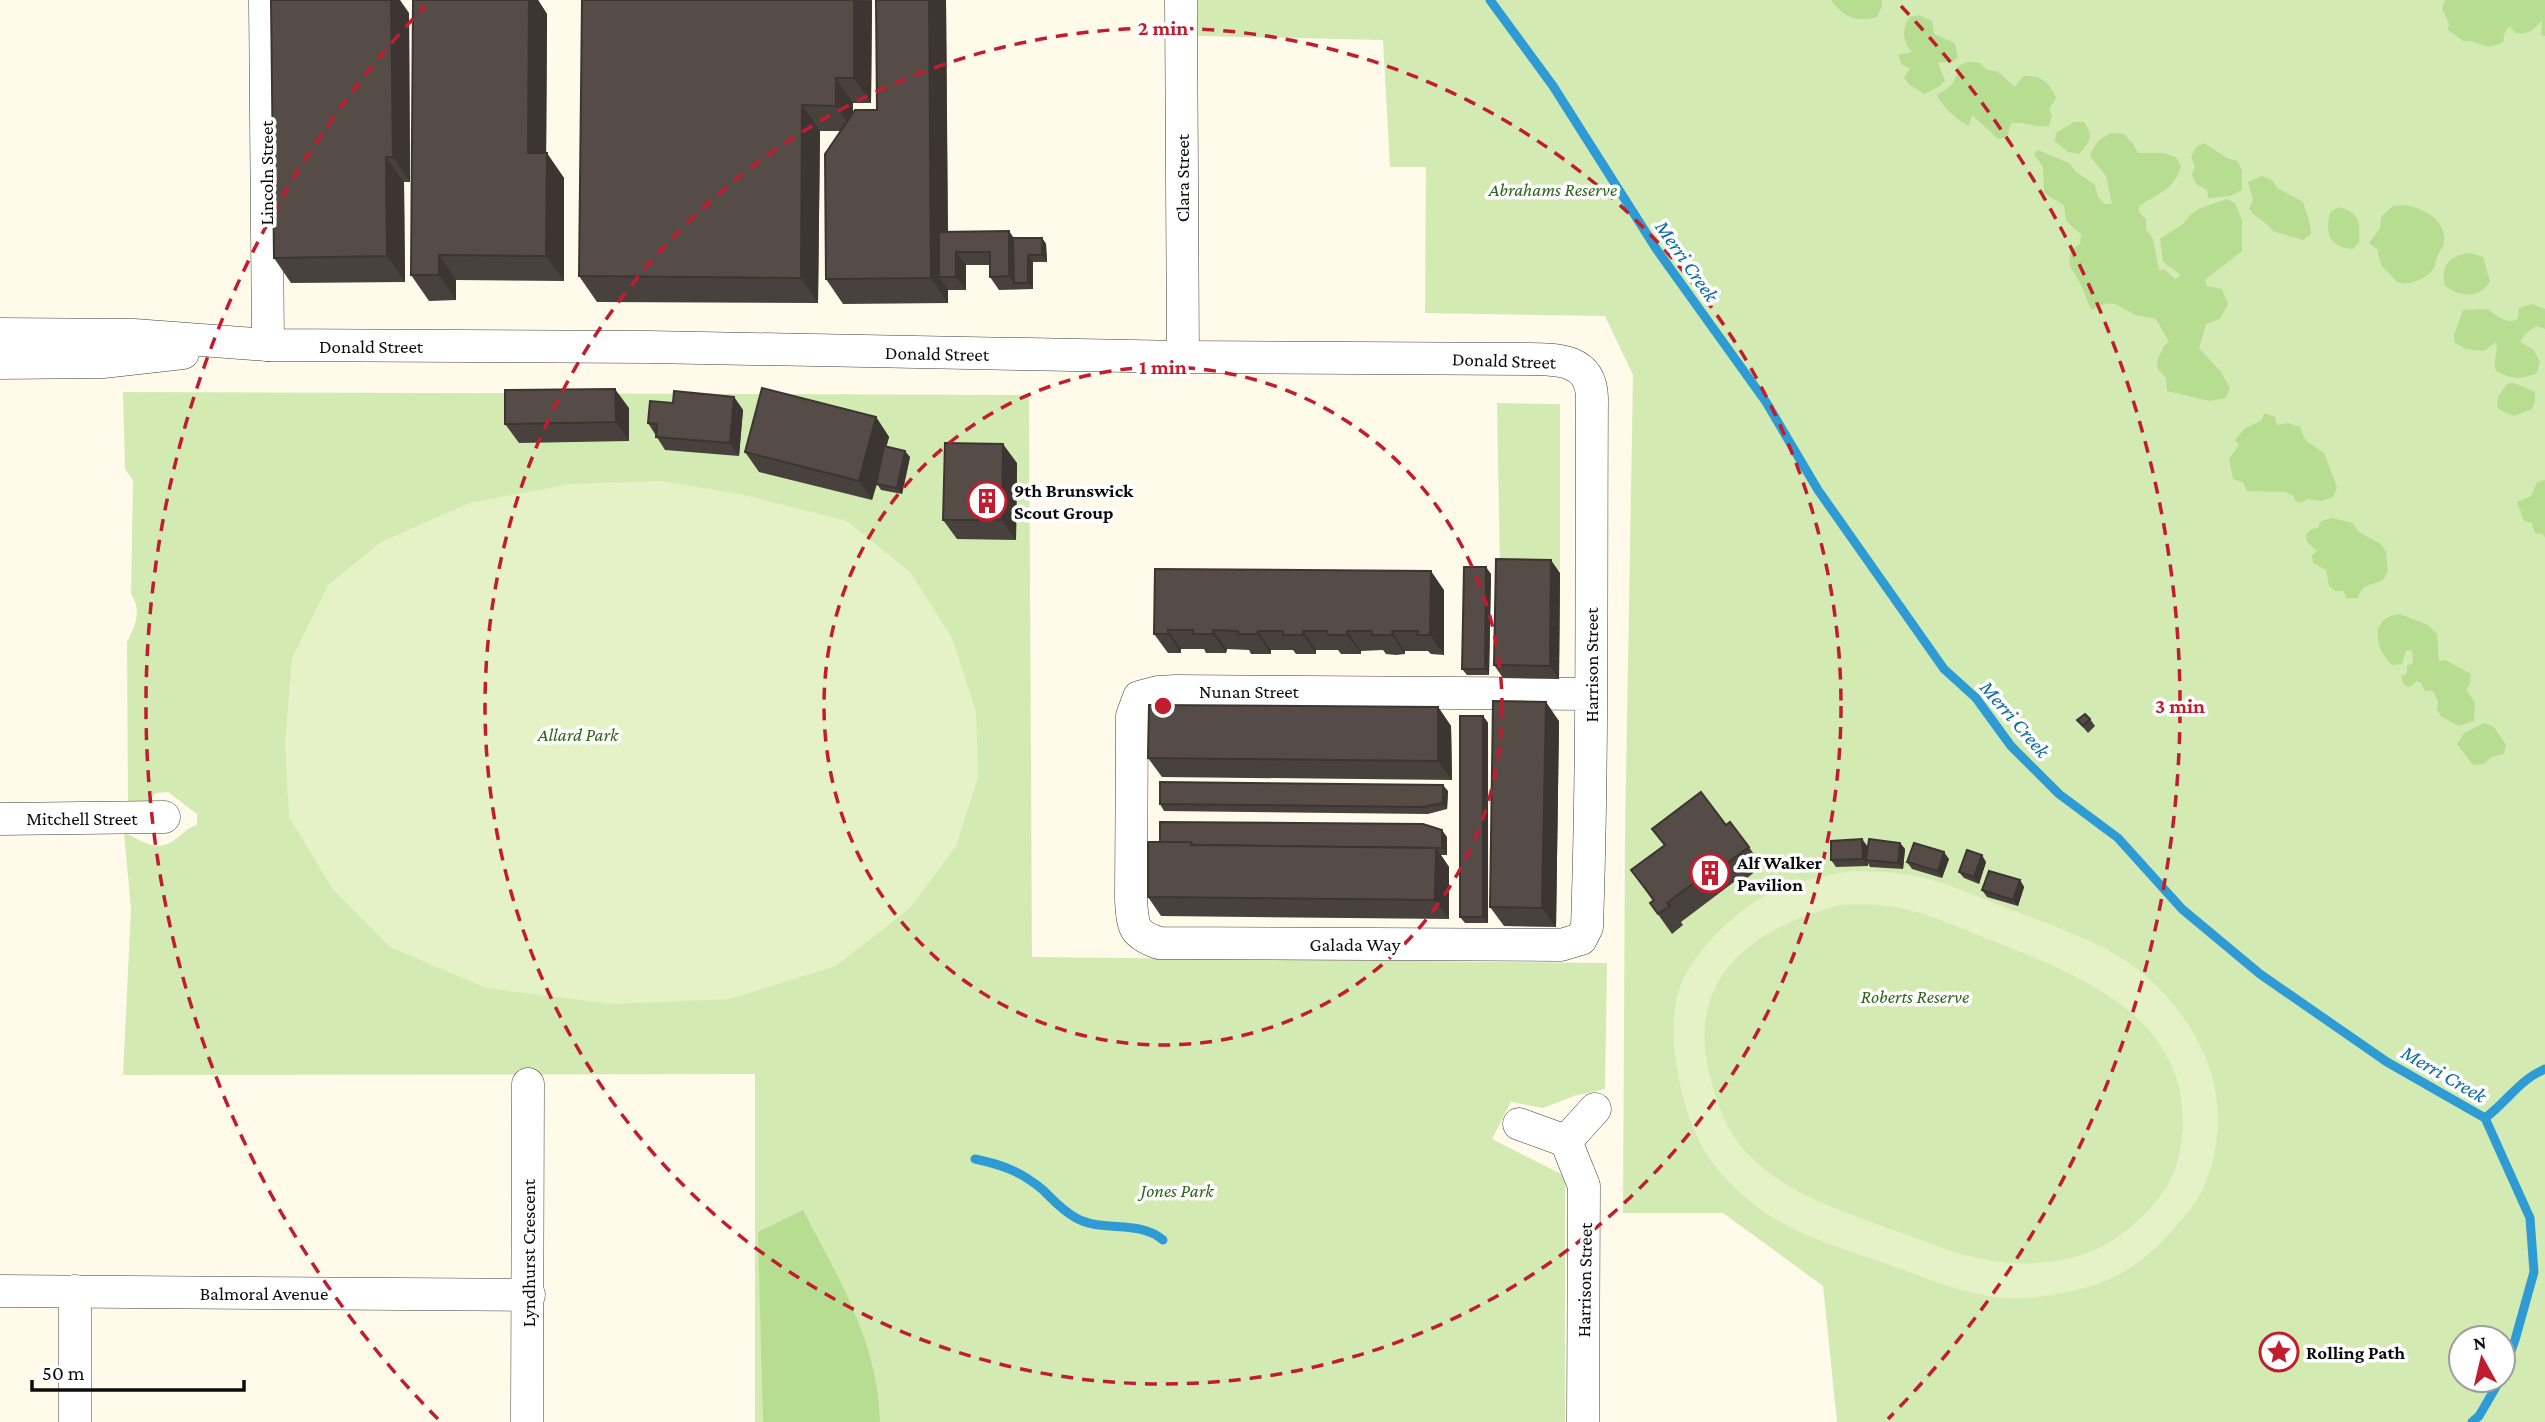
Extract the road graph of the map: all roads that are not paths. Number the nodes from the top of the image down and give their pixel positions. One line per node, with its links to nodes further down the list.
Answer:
1 (265, 0): 4 (street, Lincoln Street)
2 (1181, 0): 5 (street, Clara Street)
3 (0, 334): 4 (street, Donald Street)
4 (268, 345): 5 (street, Donald Street); 6 (street, Donald Street)
5 (1183, 357): 7 (street, Donald Street)
6 (0, 363)
7 (1592, 391): 8 (street, Harrison Street)
8 (1591, 694): 11 (street, Nunan Street); 12 (street, Harrison Street)
9 (164, 817): 10 (street, Mitchell Street)
10 (0, 818)
11 (1133, 928): 12 (street, Galada Way)
12 (1581, 939)
13 (528, 1084): 19 (street, Lyndhurst Crescent)
14 (1595, 1109): 16 (street)
15 (1520, 1124): 16 (street)
16 (1566, 1141): 22 (street, Harrison Street)
17 (0, 1291): 18 (street, Balmoral Avenue)
18 (75, 1292): 19 (street, Balmoral Avenue); 20 (street)
19 (529, 1295): 21 (street, Lyndhurst Crescent)
20 (75, 1422)
21 (527, 1422)
22 (1583, 1422)

